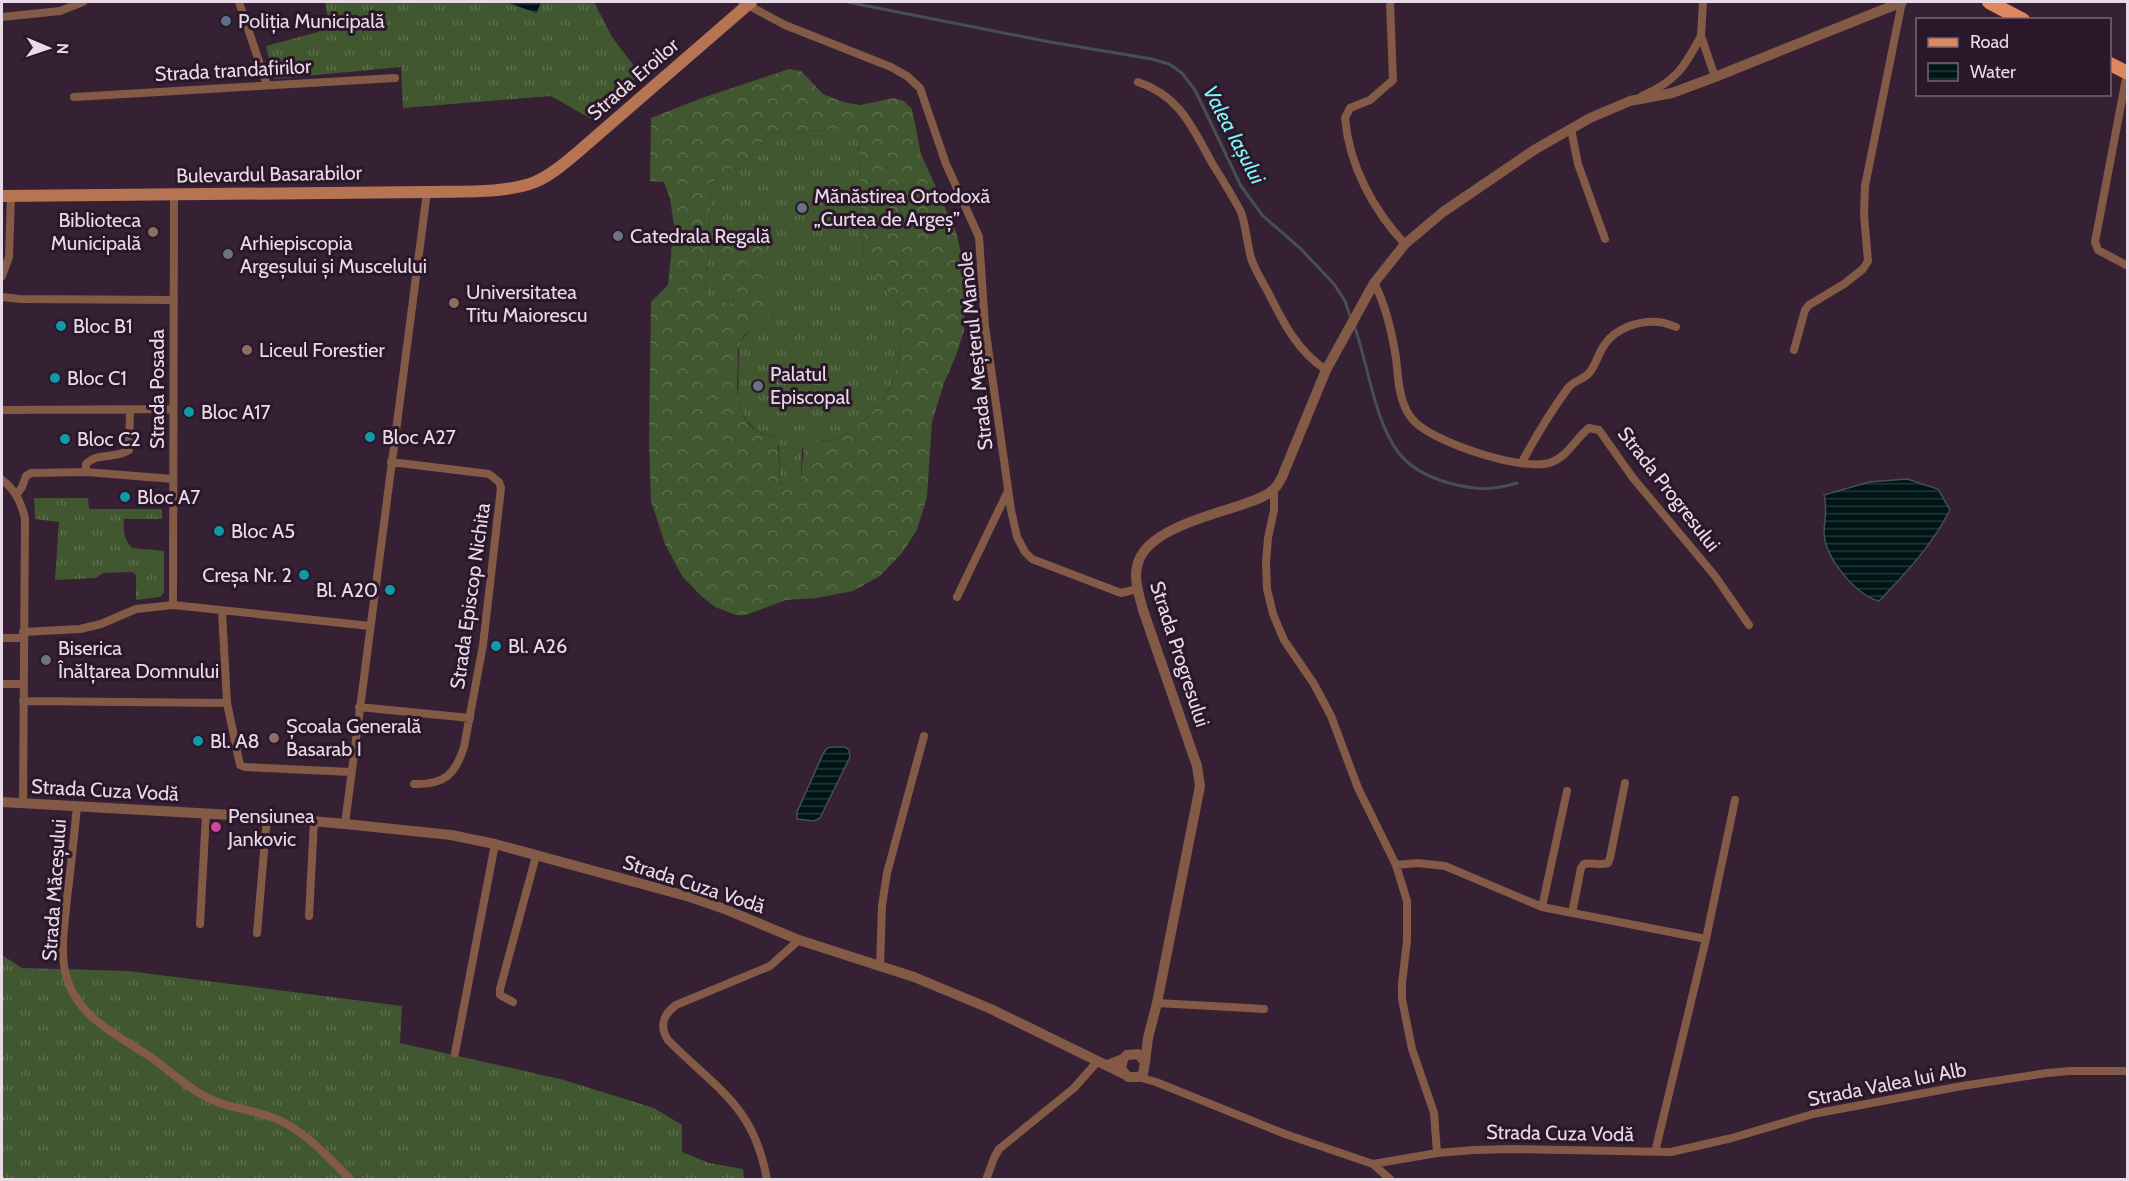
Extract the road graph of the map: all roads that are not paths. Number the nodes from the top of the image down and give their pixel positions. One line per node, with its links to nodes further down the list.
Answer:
1 (82, 2): 8 (street)
2 (239, 2): 16 (street)
3 (1390, 2): 25 (street)
4 (1702, 2): 10 (street)
5 (1902, 2): 13 (street); 32 (street)
6 (1989, 2): 9 (main road)
7 (747, 3): 20 (main road, Strada Eroilor); 43 (street, Strada Meșterul Manole)
8 (2, 17)
9 (2019, 18)
10 (1701, 36): 13 (street); 18 (street)
11 (2111, 65): 12 (main road)
12 (2127, 73): 26 (street)
13 (1715, 77): 18 (street)
14 (395, 78): 16 (street, Strada trandafirilor)
15 (1138, 82): 33 (street)
16 (267, 86): 17 (street, Strada trandafirilor)
17 (74, 97)
18 (1630, 101): 19 (street)
19 (1571, 129): 24 (street); 25 (street)
20 (537, 181): 21 (main road, Bulevardul Basarabilor)
21 (427, 192): 22 (main road, Bulevardul Basarabilor); 37 (street)
22 (174, 195): 23 (main road, Bulevardul Basarabilor); 30 (street, Strada Posada)
23 (6, 196): 27 (street)
24 (1605, 239)
25 (1405, 244): 28 (street)
26 (2127, 266)
27 (2, 276)
28 (1374, 284): 33 (street); 38 (street, Strada Progresului)
29 (2, 297): 30 (street, Strada Posada)
30 (174, 300): 34 (street, Strada Posada)
31 (1676, 327): 38 (street)
32 (1794, 350)
33 (1326, 370): 42 (street)
34 (173, 409): 36 (street); 40 (street, Strada Posada)
35 (2, 410): 36 (street)
36 (130, 410): 39 (street, Strada Posada)
37 (391, 462): 50 (street); 58 (street, Strada Episcop Nichita)
38 (1522, 462): 49 (street, Strada Progresului)
39 (86, 472): 40 (street, Strada Posada); 44 (street, Strada Posada)
40 (173, 479): 47 (street, Strada Posada)
41 (2, 480): 44 (street)
42 (1274, 489): 45 (street, Strada Progresului); 74 (street)
43 (1008, 491): 45 (street, Strada Meșterul Manole); 46 (street)
44 (16, 495): 51 (street)
45 (1137, 589): 84 (street, Strada Progresului)
46 (957, 597)
47 (173, 605): 48 (street); 51 (street)
48 (222, 611): 50 (street); 56 (street)
49 (1749, 625)
50 (370, 626): 57 (street)
51 (23, 635): 52 (street); 54 (street)
52 (2, 638)
53 (2, 684): 54 (street)
54 (23, 684): 55 (street)
55 (23, 701): 56 (street); 66 (street)
56 (227, 703): 60 (street)
57 (359, 707): 58 (street, Strada Episcop Nichita); 60 (street)
58 (470, 718): 62 (street, Strada Episcop Nichita)
59 (924, 736): 82 (street)
60 (351, 772): 71 (street)
61 (1625, 783): 76 (street)
62 (414, 784)
63 (1567, 791): 75 (street)
64 (1736, 800): 80 (street, Strada Cuza Vodă)
65 (2, 802): 66 (street, Strada Cuza Vodă)
66 (23, 804): 67 (street, Strada Cuza Vodă)
67 (77, 807): 68 (street, Strada Cuza Vodă); 96 (street, Strada Măceșului)
68 (206, 814): 69 (street, Strada Cuza Vodă); 78 (street, Strada Cuza Vodă)
69 (267, 817): 70 (street, Strada Cuza Vodă); 79 (street)
70 (314, 821): 71 (street, Strada Cuza Vodă); 77 (street)
71 (345, 824): 72 (street, Strada Cuza Vodă)
72 (495, 844): 73 (street, Strada Cuza Vodă); 87 (street)
73 (536, 856): 81 (street, Strada Cuza Vodă); 83 (street)
74 (1395, 865): 75 (street); 94 (street)
75 (1542, 907): 76 (street)
76 (1572, 913): 80 (street)
77 (309, 916)
78 (200, 924)
79 (257, 933)
80 (1706, 939): 93 (street, Strada Cuza Vodă)
81 (799, 940): 82 (street, Strada Cuza Vodă); 97 (street)
82 (880, 966): 89 (street, Strada Cuza Vodă)
83 (513, 1002)
84 (1157, 1003): 85 (street); 86 (street, Strada Progresului)
85 (1264, 1009)
86 (1148, 1038): 88 (street); 90 (street, Strada Progresului)
87 (455, 1053)
88 (1128, 1056): 89 (street); 90 (street); 92 (street)
89 (1102, 1063): 92 (street, Strada Cuza Vodă); 98 (street)
90 (1143, 1069): 92 (street, Strada Cuza Vodă); 95 (street, Strada Cuza Vodă)
91 (2127, 1071): 93 (street, Strada Valea lui Alb)
92 (1124, 1074)
93 (1655, 1152): 94 (street, Strada Cuza Vodă)
94 (1437, 1153): 95 (street, Strada Cuza Vodă)
95 (1372, 1164): 99 (street)
96 (351, 1179)
97 (767, 1179)
98 (986, 1179)
99 (1391, 1179)

